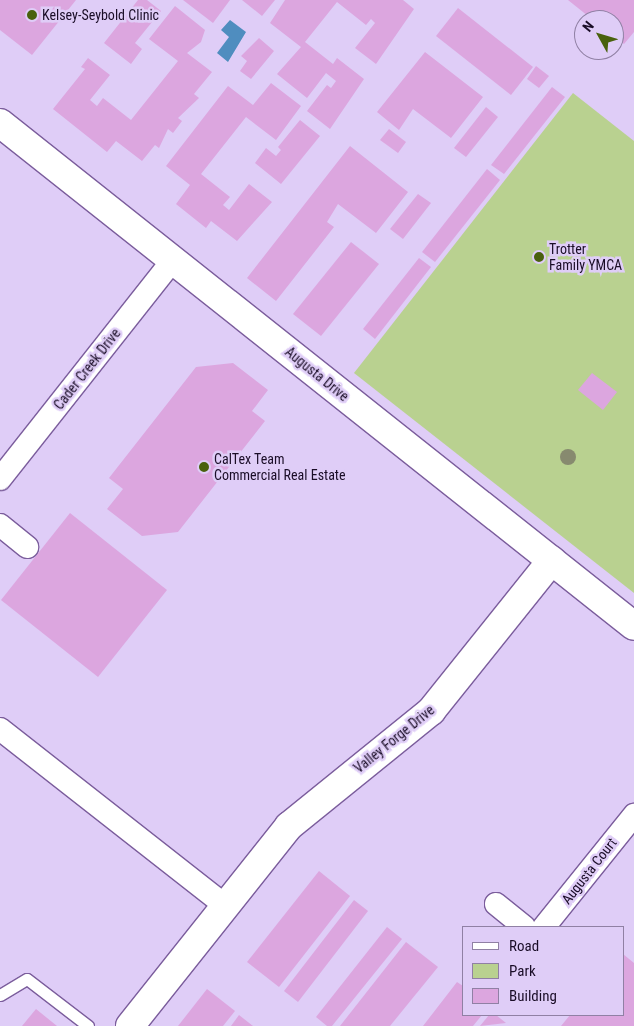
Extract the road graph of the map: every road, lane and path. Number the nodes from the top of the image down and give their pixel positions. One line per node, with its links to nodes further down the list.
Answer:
1 (0, 123): 2 (street, Augusta Drive)
2 (174, 260): 3 (street, Cader Creek Drive); 6 (street, Augusta Drive)
3 (0, 479)
4 (0, 525): 5 (street)
5 (27, 547)
6 (552, 560): 7 (street, Augusta Drive); 11 (street, Valley Forge Drive)
7 (634, 626)
8 (0, 729): 11 (street)
9 (634, 814): 13 (street, Augusta Court)
10 (496, 904): 12 (street)
11 (226, 906): 16 (street, Valley Forge Drive)
12 (523, 926)
13 (545, 926)
14 (0, 995): 15 (lane)
15 (88, 1026)
16 (130, 1026)

